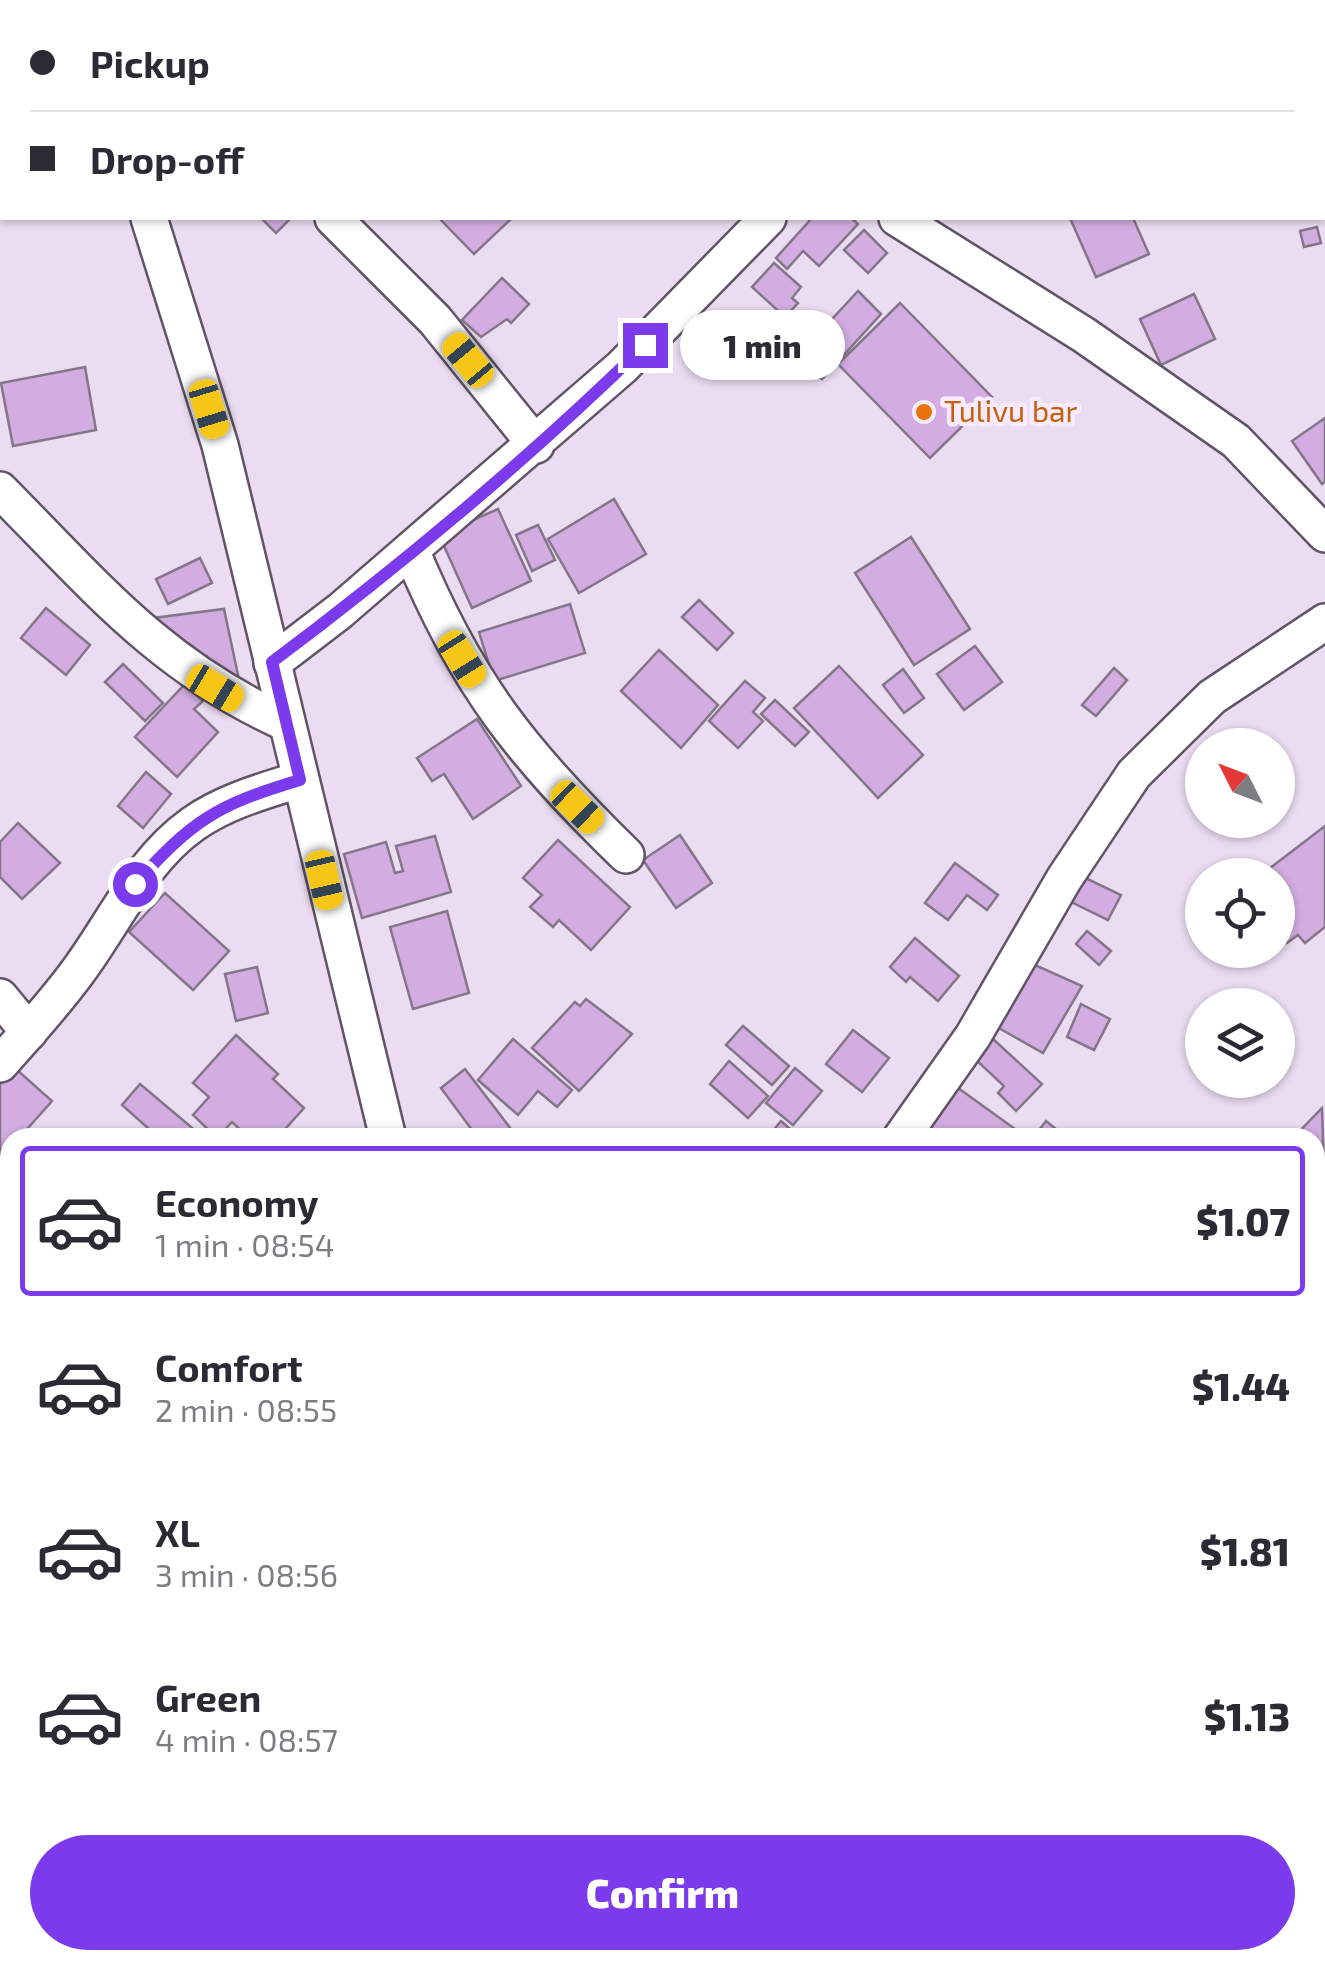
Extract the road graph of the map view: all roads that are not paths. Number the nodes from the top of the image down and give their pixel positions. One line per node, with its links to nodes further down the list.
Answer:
1 (151, 220): 10 (street)
2 (335, 220): 5 (street)
3 (766, 220): 5 (street)
4 (900, 220): 7 (street)
5 (536, 445): 8 (street)
6 (0, 490): 11 (street)
7 (1325, 534)
8 (411, 550): 10 (street); 13 (street)
9 (1325, 622): 18 (street)
10 (272, 662): 11 (street)
11 (286, 724): 12 (street)
12 (300, 780): 15 (street); 17 (street)
13 (626, 854)
14 (0, 997): 15 (street)
15 (29, 1032): 16 (street)
16 (0, 1064)
17 (386, 1128)
18 (908, 1128)

